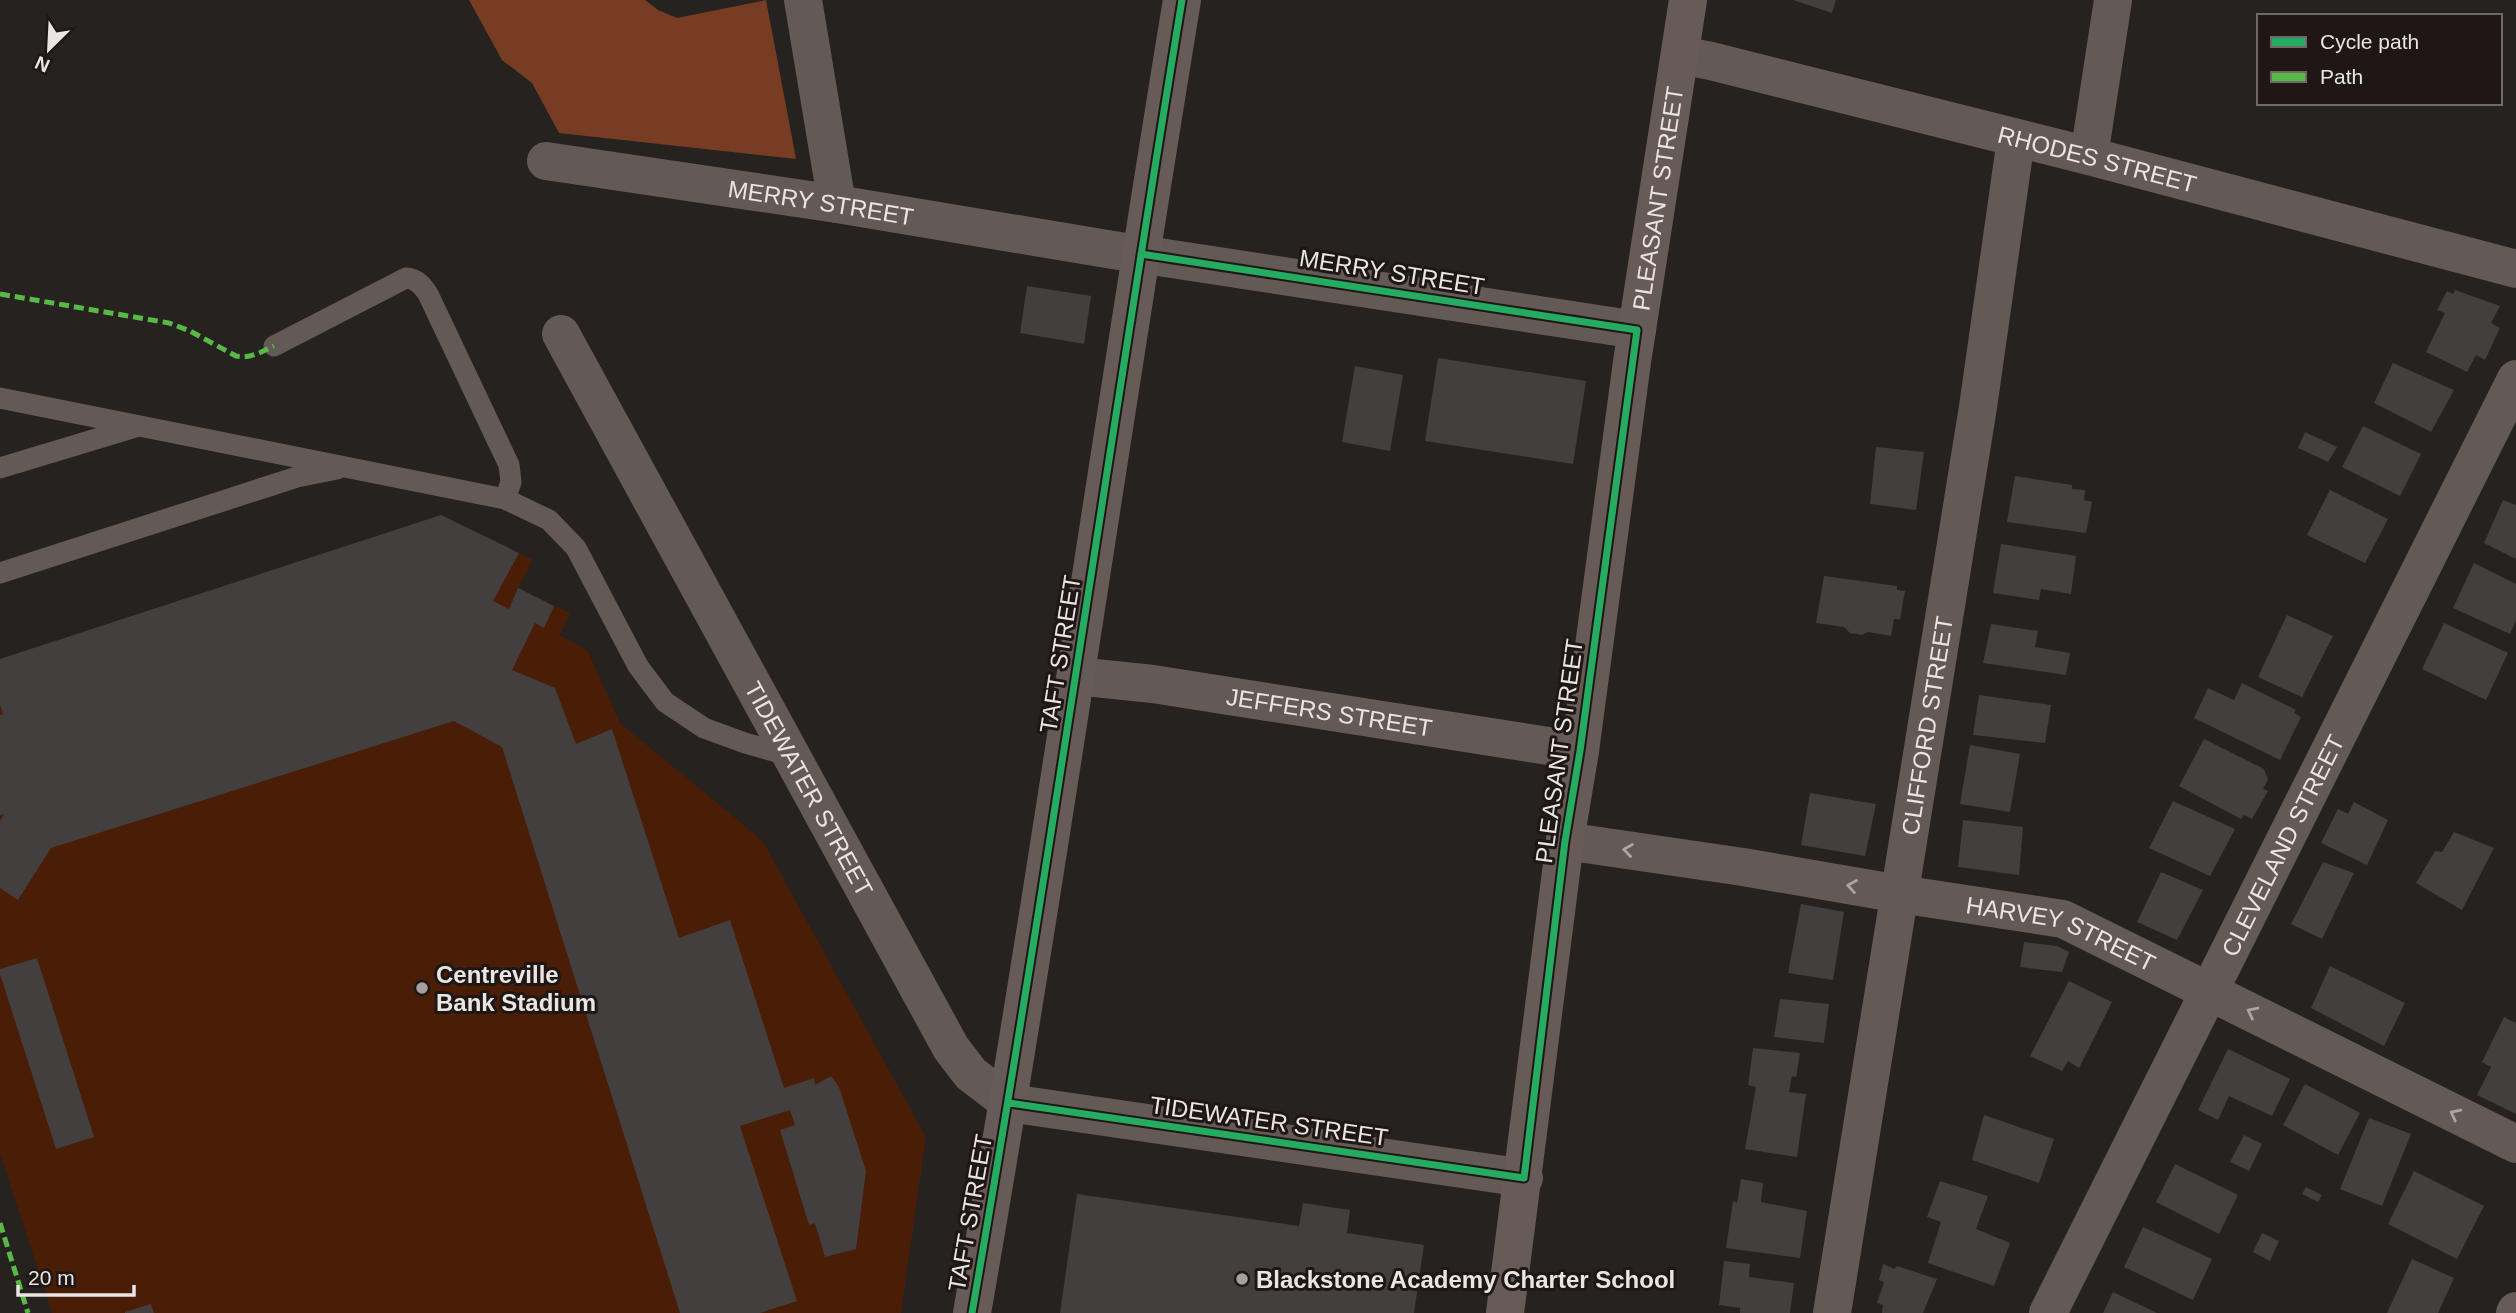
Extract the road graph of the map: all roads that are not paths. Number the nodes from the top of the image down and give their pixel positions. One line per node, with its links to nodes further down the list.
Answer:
1 (803, 0): 9 (street)
2 (1182, 0): 10 (street, TAFT STREET)
3 (1688, 0): 5 (street, PLEASANT STREET)
4 (2113, 0): 7 (street)
5 (1679, 55): 6 (street, RHODES STREET); 12 (street, PLEASANT STREET)
6 (2016, 139): 7 (street, RHODES STREET); 26 (street, CLIFFORD STREET)
7 (2089, 156): 11 (street, RHODES STREET)
8 (546, 161): 9 (street, MERRY STREET)
9 (836, 204): 10 (street, MERRY STREET)
10 (1141, 254): 12 (street, MERRY STREET); 22 (street, TAFT STREET)
11 (2516, 269)
12 (1637, 330): 23 (street, PLEASANT STREET)
13 (561, 334): 24 (street, TIDEWATER STREET)
14 (274, 346): 20 (lane)
15 (2516, 379): 27 (street, CLEVELAND STREET)
16 (0, 398): 17 (lane)
17 (141, 425): 18 (lane); 19 (lane)
18 (353, 467): 20 (lane); 21 (lane)
19 (0, 468)
20 (505, 499): 24 (lane)
21 (0, 573)
22 (1076, 676): 23 (street, JEFFERS STREET); 28 (street, TAFT STREET)
23 (1580, 751): 25 (street, PLEASANT STREET)
24 (791, 755): 28 (street, TIDEWATER STREET)
25 (1565, 841): 26 (street, HARVEY STREET, one-way to 25); 30 (street, PLEASANT STREET)
26 (1900, 894): 27 (street, HARVEY STREET); 33 (street, CLIFFORD STREET)
27 (2209, 990): 29 (street, HARVEY STREET, one-way to 27); 34 (street, CLEVELAND STREET)
28 (1009, 1103): 30 (street, TIDEWATER STREET); 31 (street, TAFT STREET)
29 (2516, 1144)
30 (1524, 1178): 32 (street, PLEASANT STREET)
31 (972, 1313)
32 (1505, 1313)
33 (1832, 1313)
34 (2048, 1313)

